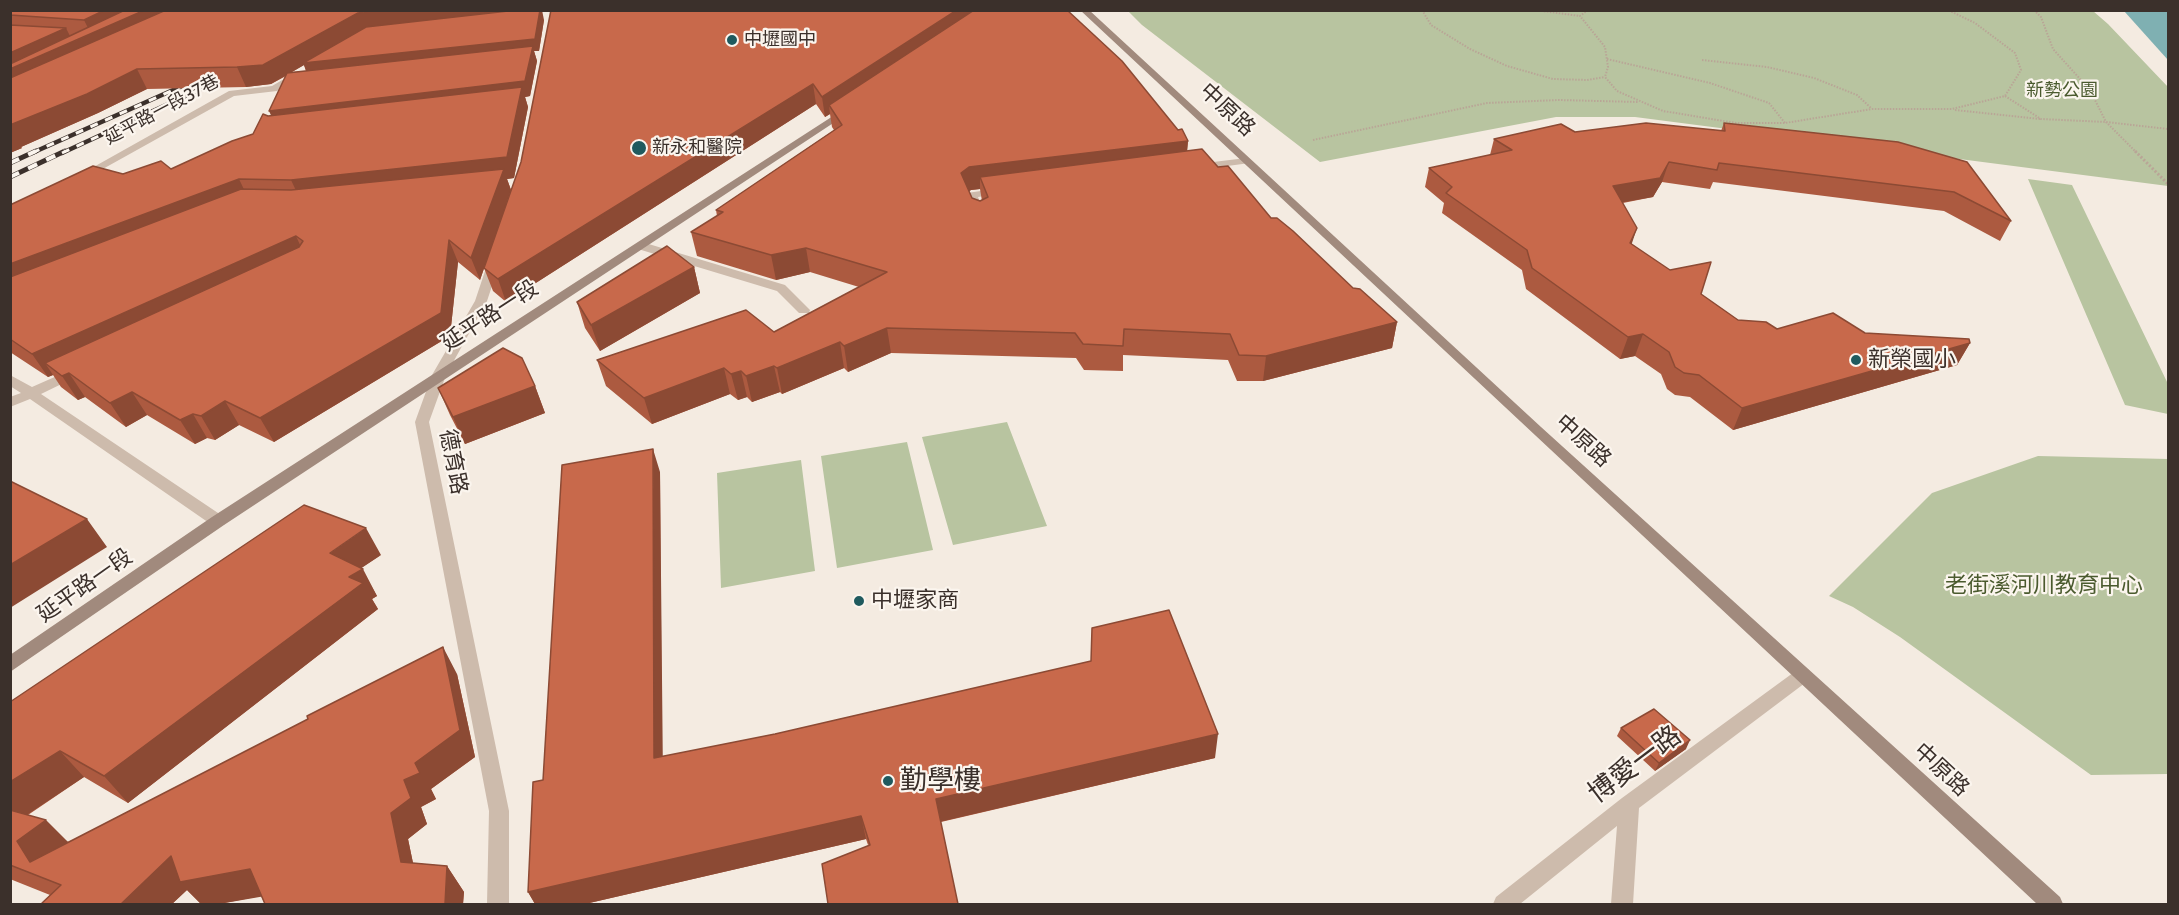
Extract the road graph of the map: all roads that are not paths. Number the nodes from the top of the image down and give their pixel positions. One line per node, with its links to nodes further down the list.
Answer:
1 (1084, 10): 6 (main road, 中原路)
2 (310, 68): 4 (lane, 延平路一段37巷)
3 (305, 81): 4 (lane)
4 (281, 84): 8 (lane, 延平路一段37巷)
5 (855, 105): 11 (main road, 延平路一段)
6 (1246, 161): 7 (lane); 21 (main road, 中原路)
7 (1189, 168)
8 (71, 182)
9 (1017, 189): 10 (lane)
10 (981, 220)
11 (642, 246): 13 (lane); 15 (main road, 延平路一段)
12 (499, 247): 15 (lane, 德育路)
13 (804, 310)
14 (83, 368): 17 (lane)
15 (439, 375): 19 (main road, 延平路一段); 23 (lane, 德育路)
16 (10, 379): 17 (lane)
17 (31, 393): 18 (lane); 19 (lane)
18 (10, 403)
19 (218, 521): 20 (main road, 延平路一段)
20 (10, 665)
21 (1803, 675): 22 (lane, 博愛一路); 26 (main road, 中原路)
22 (1629, 804): 24 (lane, 博愛一路); 25 (lane)
23 (498, 904)
24 (1504, 904)
25 (1622, 904)
26 (2052, 904)

